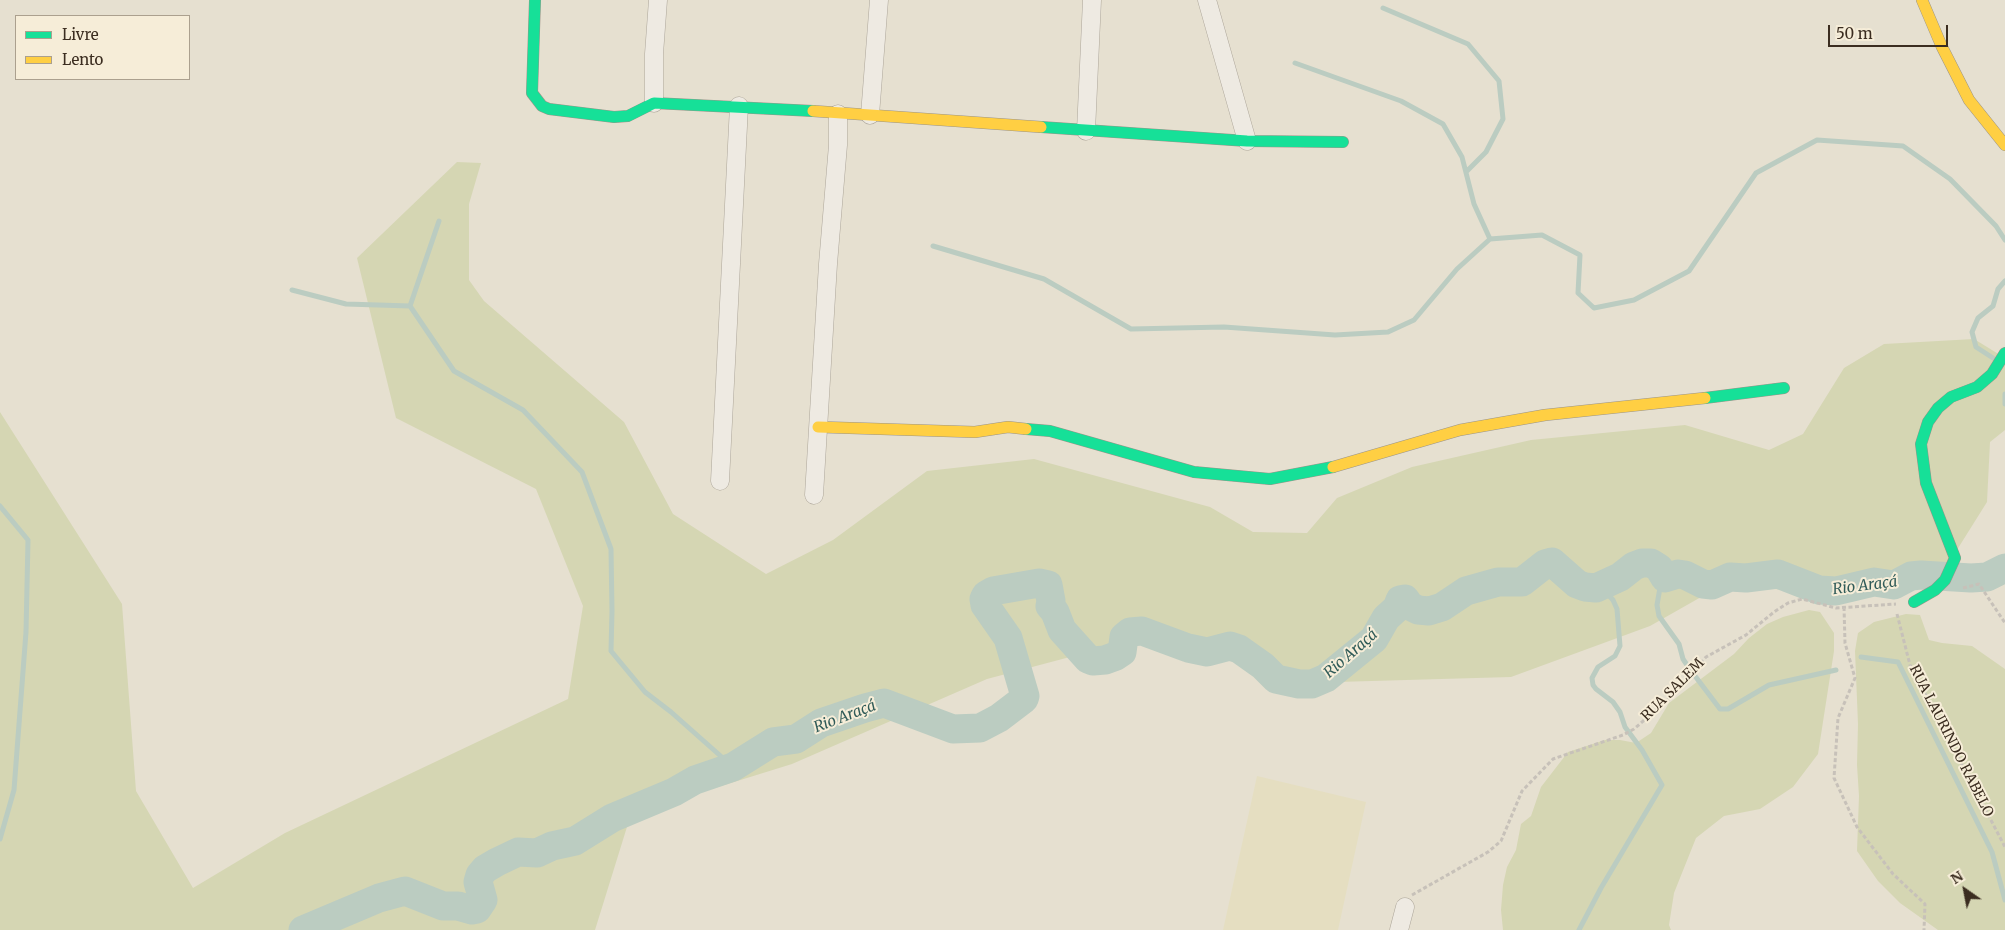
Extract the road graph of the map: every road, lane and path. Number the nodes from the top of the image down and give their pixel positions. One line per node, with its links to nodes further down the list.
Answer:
1 (535, 0): 7 (street)
2 (658, 0): 7 (street)
3 (879, 0): 10 (street)
4 (1092, 0): 11 (street)
5 (1207, 0): 12 (street)
6 (1922, 0): 14 (street)
7 (654, 104): 8 (street)
8 (739, 106): 9 (street); 18 (street)
9 (838, 114): 10 (street); 17 (street)
10 (870, 115): 11 (street)
11 (1086, 131): 12 (street)
12 (1247, 142): 13 (street)
13 (1343, 142)
14 (2005, 145)
15 (2005, 353): 20 (street)
16 (1784, 388): 17 (street)
17 (818, 427): 19 (street)
18 (720, 481)
19 (814, 495)
20 (1914, 602)
21 (1894, 604): 24 (path, RUA LAURINDO RABELO)
22 (1874, 605): 23 (path, RUA SALEM)
23 (1844, 608): 25 (path, RUA SALEM); 27 (path)
24 (2005, 847)
25 (1405, 907): 26 (street)
26 (1399, 930)
27 (1924, 930)

